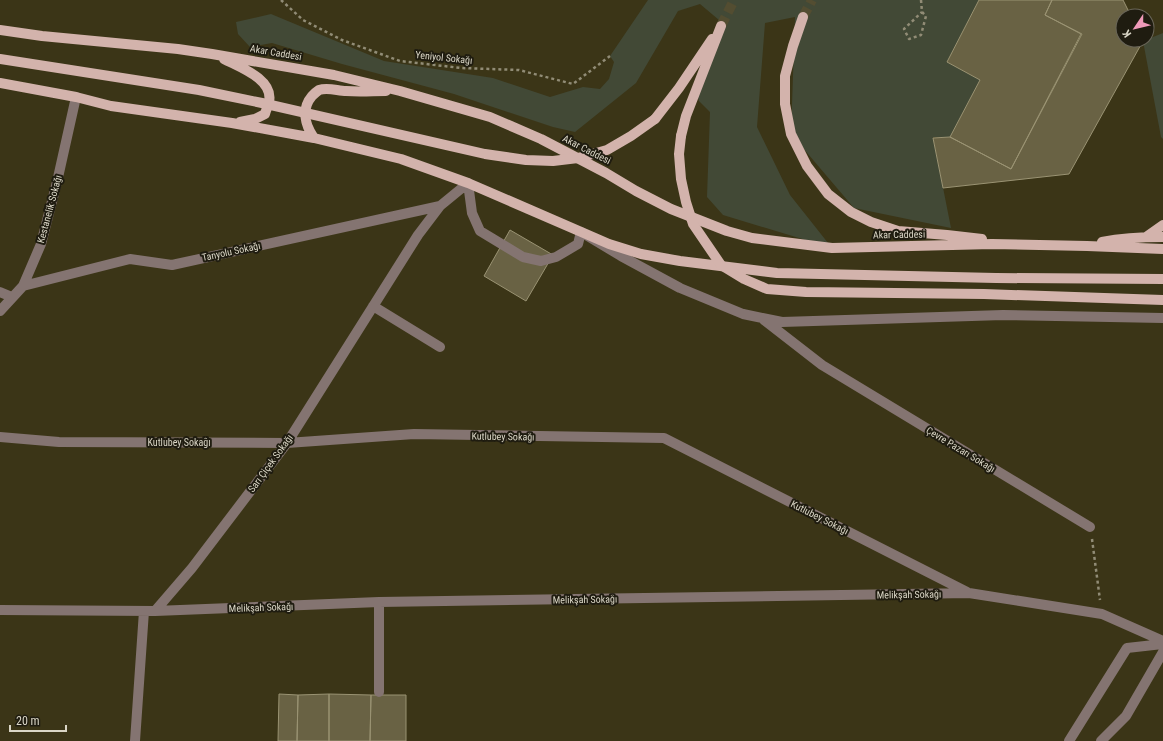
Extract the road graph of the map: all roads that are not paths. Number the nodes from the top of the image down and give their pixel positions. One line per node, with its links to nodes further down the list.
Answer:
1 (803, 17): 16 (main road)
2 (0, 30): 3 (main road, Akar Caddesi)
3 (212, 54): 6 (main road, Akar Caddesi); 8 (main road)
4 (0, 59): 23 (main road, bridge)
5 (0, 83): 7 (main road)
6 (400, 91): 9 (main road); 16 (main road, Akar Caddesi)
7 (76, 97): 8 (main road); 20 (street, Kestanelik Sokağı)
8 (232, 123): 9 (main road)
9 (314, 138): 10 (main road)
10 (468, 183): 11 (street, Sarı Çiçek Sokağı); 13 (main road); 13 (street)
11 (440, 206): 20 (street, Tanyolu Sokağı); 24 (street, Sarı Çiçek Sokağı)
12 (1163, 225): 14 (main road)
13 (581, 232): 19 (main road); 26 (street)
14 (1146, 237): 15 (main road); 17 (main road)
15 (1163, 238)
16 (1022, 245): 17 (main road, Akar Caddesi)
17 (1086, 246): 18 (main road, Akar Caddesi)
18 (1163, 249)
19 (1163, 279)
20 (23, 286): 22 (street, Kestanelik Sokağı)
21 (0, 292): 22 (street)
22 (12, 297): 25 (street, Kestanelik Sokağı)
23 (1163, 300)
24 (373, 306): 28 (street); 30 (street, Sarı Çiçek Sokağı)
25 (0, 311)
26 (761, 318): 27 (street); 31 (street, Çevre Pazarı Sokağı)
27 (1163, 318)
28 (440, 347)
29 (0, 437): 30 (street, Kutlubey Sokağı)
30 (287, 443): 32 (street, Kutlubey Sokağı); 36 (street, Sarı Çiçek Sokağı)
31 (1090, 527)
32 (969, 593): 33 (street, Melikşah Sokağı); 37 (street, Melikşah Sokağı)
33 (379, 602): 36 (street, Melikşah Sokağı); 39 (street)
34 (0, 610): 35 (street, Melikşah Sokağı)
35 (144, 611): 36 (street, Melikşah Sokağı); 40 (street)
36 (155, 611)
37 (1163, 642): 41 (street)
38 (1163, 652): 42 (street)
39 (379, 692)
40 (135, 741)
41 (1069, 741)
42 (1101, 741)

